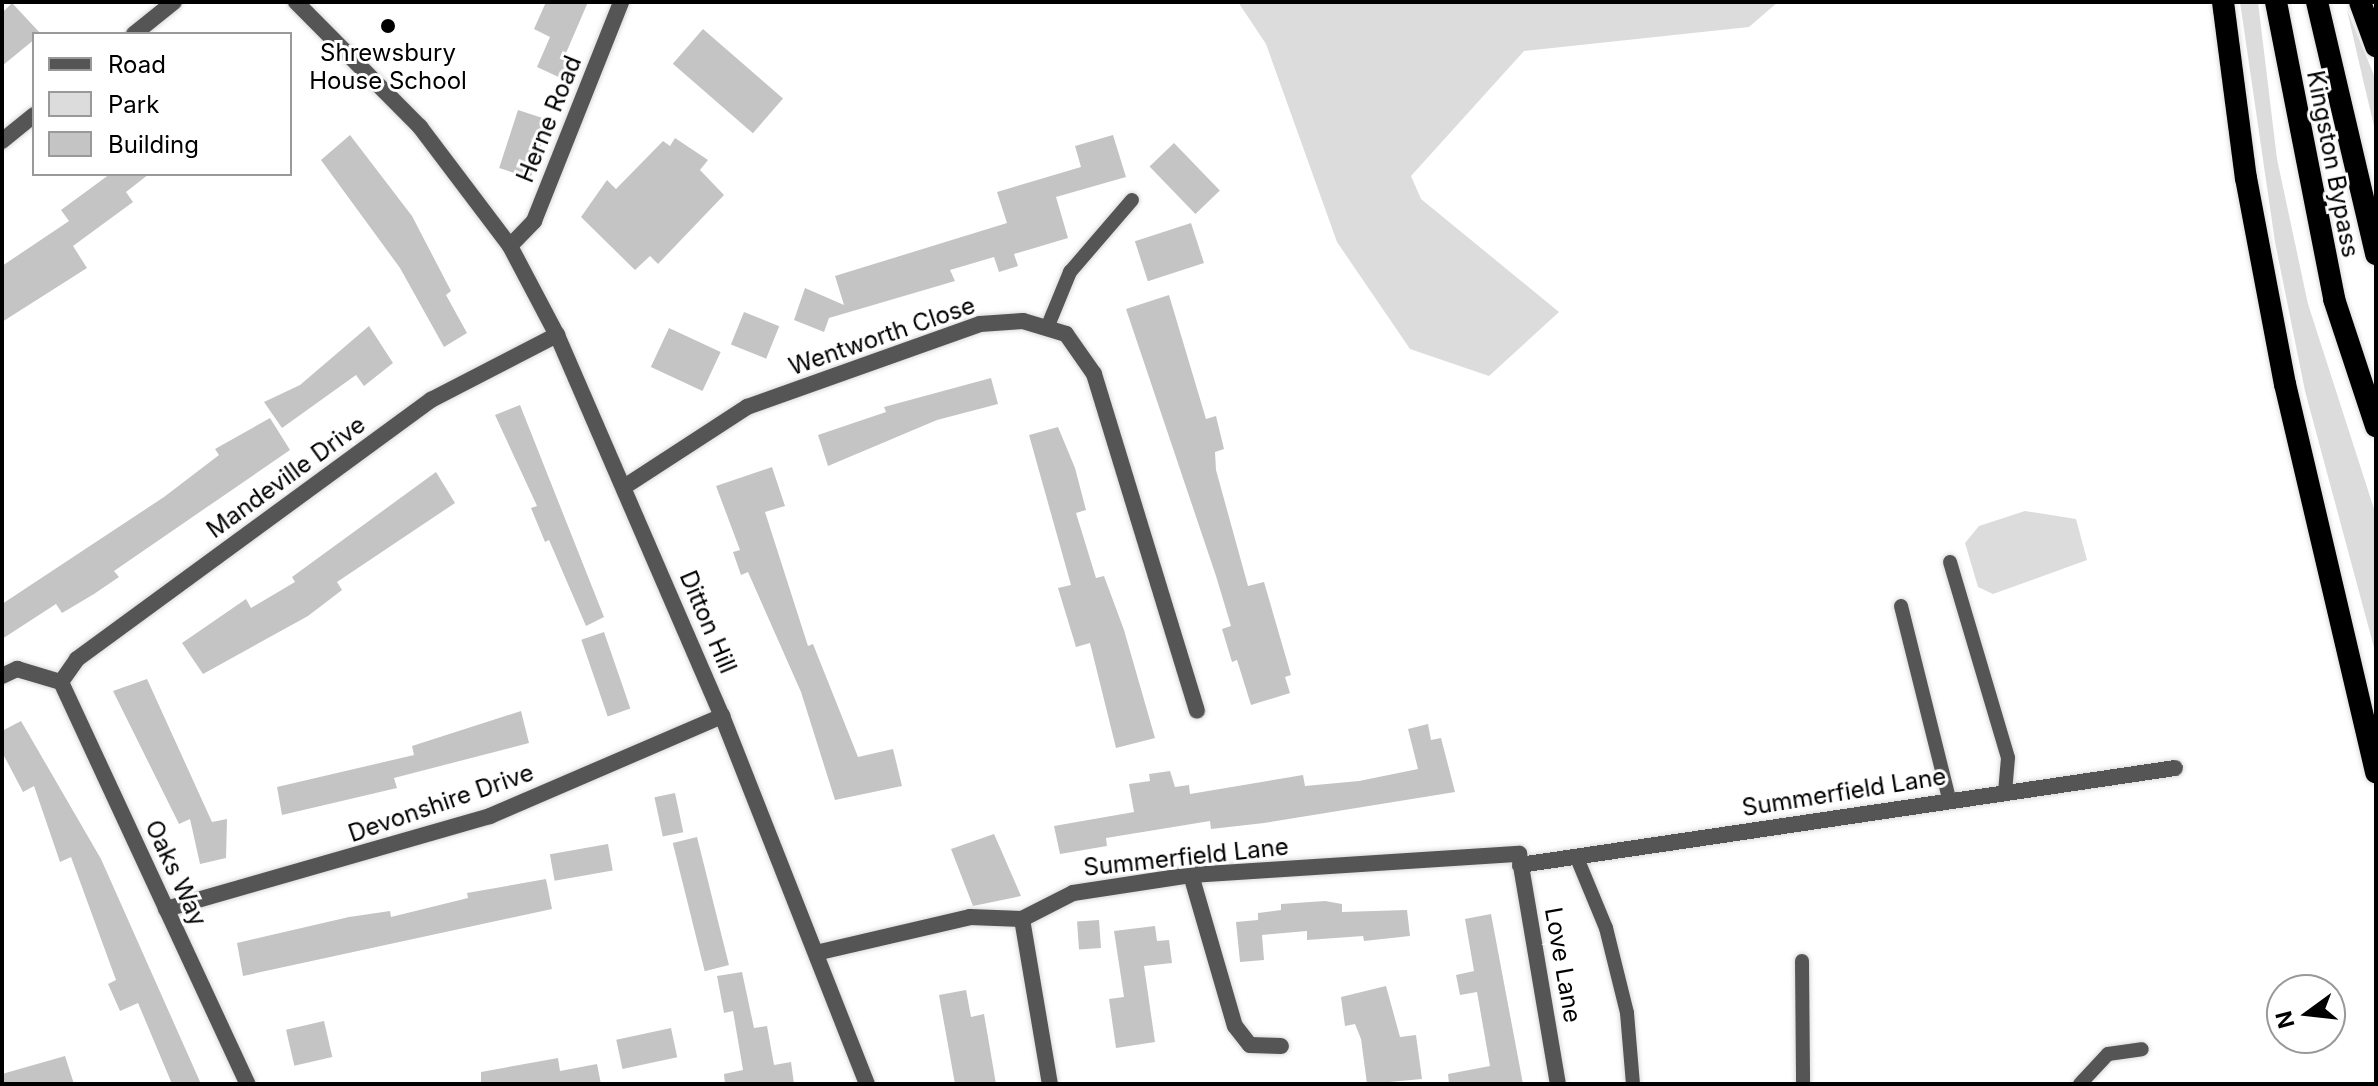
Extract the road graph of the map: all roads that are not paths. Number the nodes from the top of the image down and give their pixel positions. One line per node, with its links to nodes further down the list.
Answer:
1 (174, 2): 8 (street)
2 (296, 2): 13 (street, Ditton Hill)
3 (621, 2): 13 (street, Herne Road)
4 (2223, 2): 26 (highway)
5 (2276, 2): 17 (highway, Kingston Bypass)
6 (2317, 2): 14 (highway)
7 (2360, 2): 9 (highway)
8 (136, 32)
9 (2376, 46)
10 (32, 117): 11 (street)
11 (2, 141)
12 (1132, 200): 15 (lane)
13 (510, 246): 16 (street, Ditton Hill)
14 (2376, 254)
15 (1047, 328): 18 (street, Wentworth Close); 23 (street, Wentworth Close)
16 (557, 335): 18 (street, Ditton Hill); 22 (street, Mandeville Drive)
17 (2376, 426)
18 (624, 487): 24 (street, Ditton Hill)
19 (1950, 562): 27 (lane)
20 (1901, 606): 28 (lane)
21 (2, 676): 22 (street)
22 (61, 682): 32 (street, Oaks Way)
23 (1197, 711)
24 (722, 716): 32 (street, Devonshire Drive); 34 (street, Ditton Hill)
25 (2175, 768): 27 (street, Summerfield Lane)
26 (2376, 772)
27 (2005, 791): 28 (street, Summerfield Lane)
28 (1949, 799): 29 (street, Summerfield Lane)
29 (1577, 858): 30 (street, Summerfield Lane); 42 (lane)
30 (1520, 860): 31 (street, Summerfield Lane); 41 (street, Love Lane)
31 (1191, 875): 33 (street, Summerfield Lane); 36 (street)
32 (166, 909): 38 (street, Oaks Way)
33 (1022, 919): 34 (street, Summerfield Lane); 40 (street)
34 (820, 952): 39 (street, Ditton Hill)
35 (1802, 961): 43 (lane)
36 (1281, 1046)
37 (2142, 1049): 44 (lane)
38 (248, 1084)
39 (867, 1084)
40 (1050, 1084)
41 (1558, 1084)
42 (1633, 1084)
43 (1803, 1084)
44 (2080, 1084)

